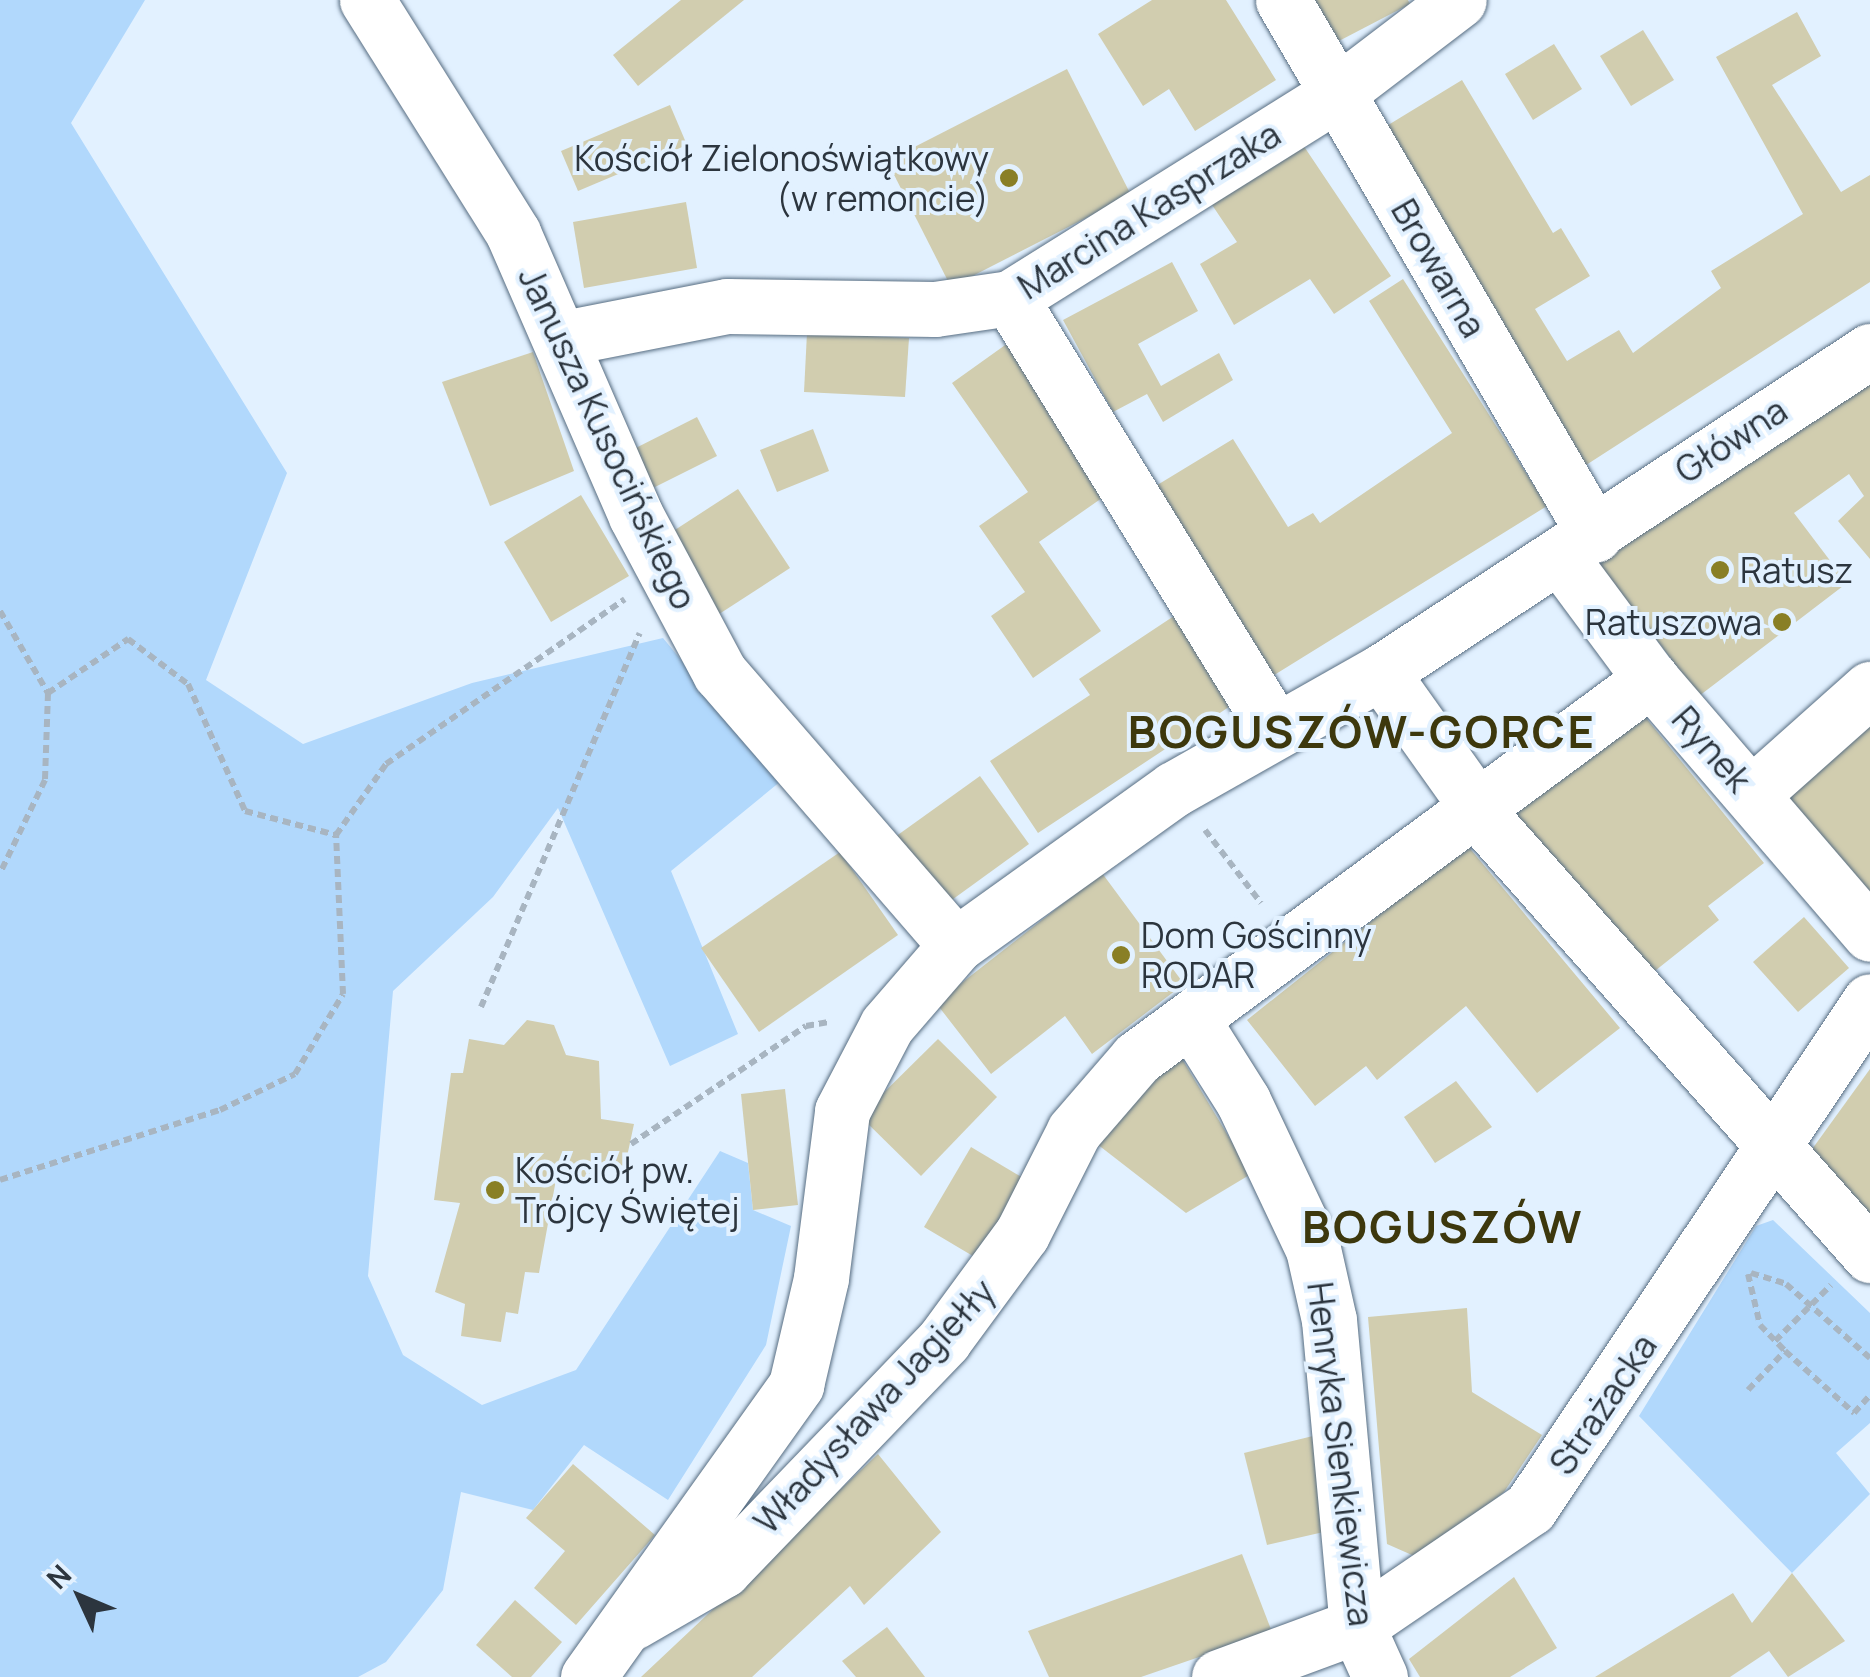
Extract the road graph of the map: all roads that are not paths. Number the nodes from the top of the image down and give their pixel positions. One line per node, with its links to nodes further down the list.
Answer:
1 (367, 0): 6 (street, Janusza Kusocińskiego)
2 (1283, 0): 4 (street, Browarna)
3 (1459, 0): 4 (street, Marcina Kasprzaka)
4 (1333, 96): 5 (street, Marcina Kasprzaka); 8 (street, Browarna)
5 (1010, 298): 6 (street, Marcina Kasprzaka); 12 (street)
6 (564, 338): 16 (street, Janusza Kusocińskiego)
7 (1870, 351): 8 (street, Główna)
8 (1578, 546): 9 (street, Główna); 10 (street, Rynek)
9 (1381, 672): 12 (street, Główna); 14 (street)
10 (1651, 679): 13 (street, Rynek); 14 (street, Władysława Jagiełły)
11 (1870, 689): 13 (street)
12 (1276, 731): 16 (street, Główna)
13 (1752, 794): 15 (street, Rynek)
14 (1484, 817): 18 (street, Władysława Jagiełły); 19 (street)
15 (1870, 934)
16 (956, 945): 21 (street, Główna)
17 (1870, 1001): 19 (street, Strażacka)
18 (1192, 1020): 21 (street, Władysława Jagiełły); 22 (street, Henryka Sienkiewicza)
19 (1770, 1147): 20 (street); 22 (street, Strażacka)
20 (1868, 1252)
21 (634, 1622): 23 (street)
22 (1357, 1626): 24 (street, Strażacka); 25 (street, Henryka Sienkiewicza)
23 (588, 1677)
24 (1219, 1677)
25 (1380, 1677)

